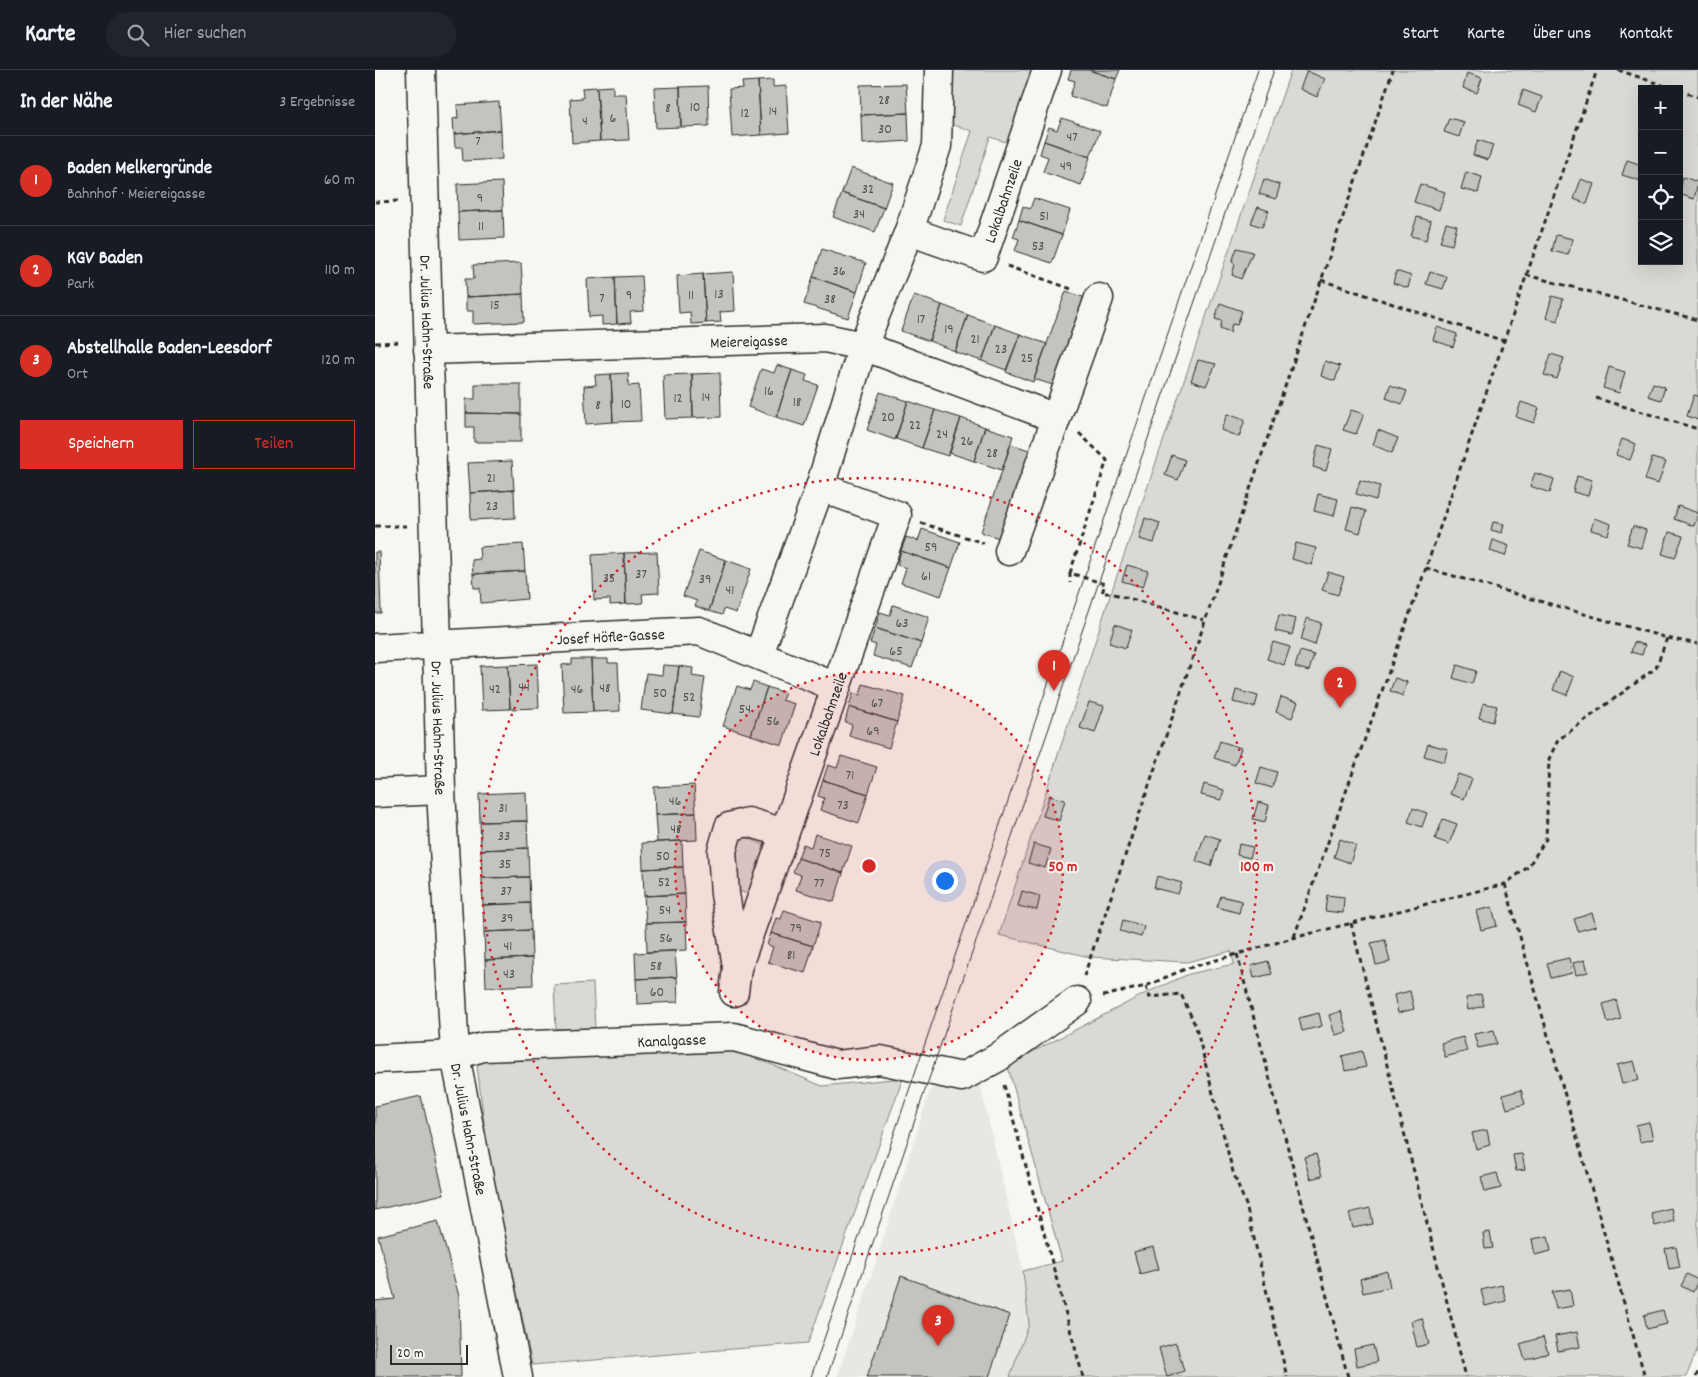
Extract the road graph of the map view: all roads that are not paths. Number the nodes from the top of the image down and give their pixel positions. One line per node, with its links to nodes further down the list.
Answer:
1 (421, 70): 7 (street, Dr. Julius Hahn-Straße)
2 (939, 70): 4 (street)
3 (1047, 70): 4 (street, Lokalbahnzeile)
4 (909, 231): 6 (street)
5 (1099, 298): 8 (street)
6 (863, 346): 7 (street, Meiereigasse); 8 (street, Meiereigasse); 9 (street)
7 (428, 350): 11 (street, Dr. Julius Hahn-Straße)
8 (1056, 418): 10 (street)
9 (820, 487): 13 (street); 14 (street, Lokalbahnzeile)
10 (1009, 551)
11 (437, 646): 12 (street, Josef Höfle-Gasse); 13 (street, Josef Höfle-Gasse); 15 (street, Dr. Julius Hahn-Straße)
12 (375, 648)
13 (759, 654): 14 (street, Josef Höfle-Gasse)
14 (836, 687): 17 (street, Lokalbahnzeile)
15 (441, 790): 16 (street); 19 (street, Dr. Julius Hahn-Straße)
16 (375, 793)
17 (785, 833): 17 (street, Lokalbahnzeile)
18 (1077, 1001): 19 (street, Kanalgasse)
19 (455, 1055): 20 (street, Kanalgasse); 21 (street, Dr. Julius Hahn-Straße)
20 (375, 1059)
21 (518, 1377)

